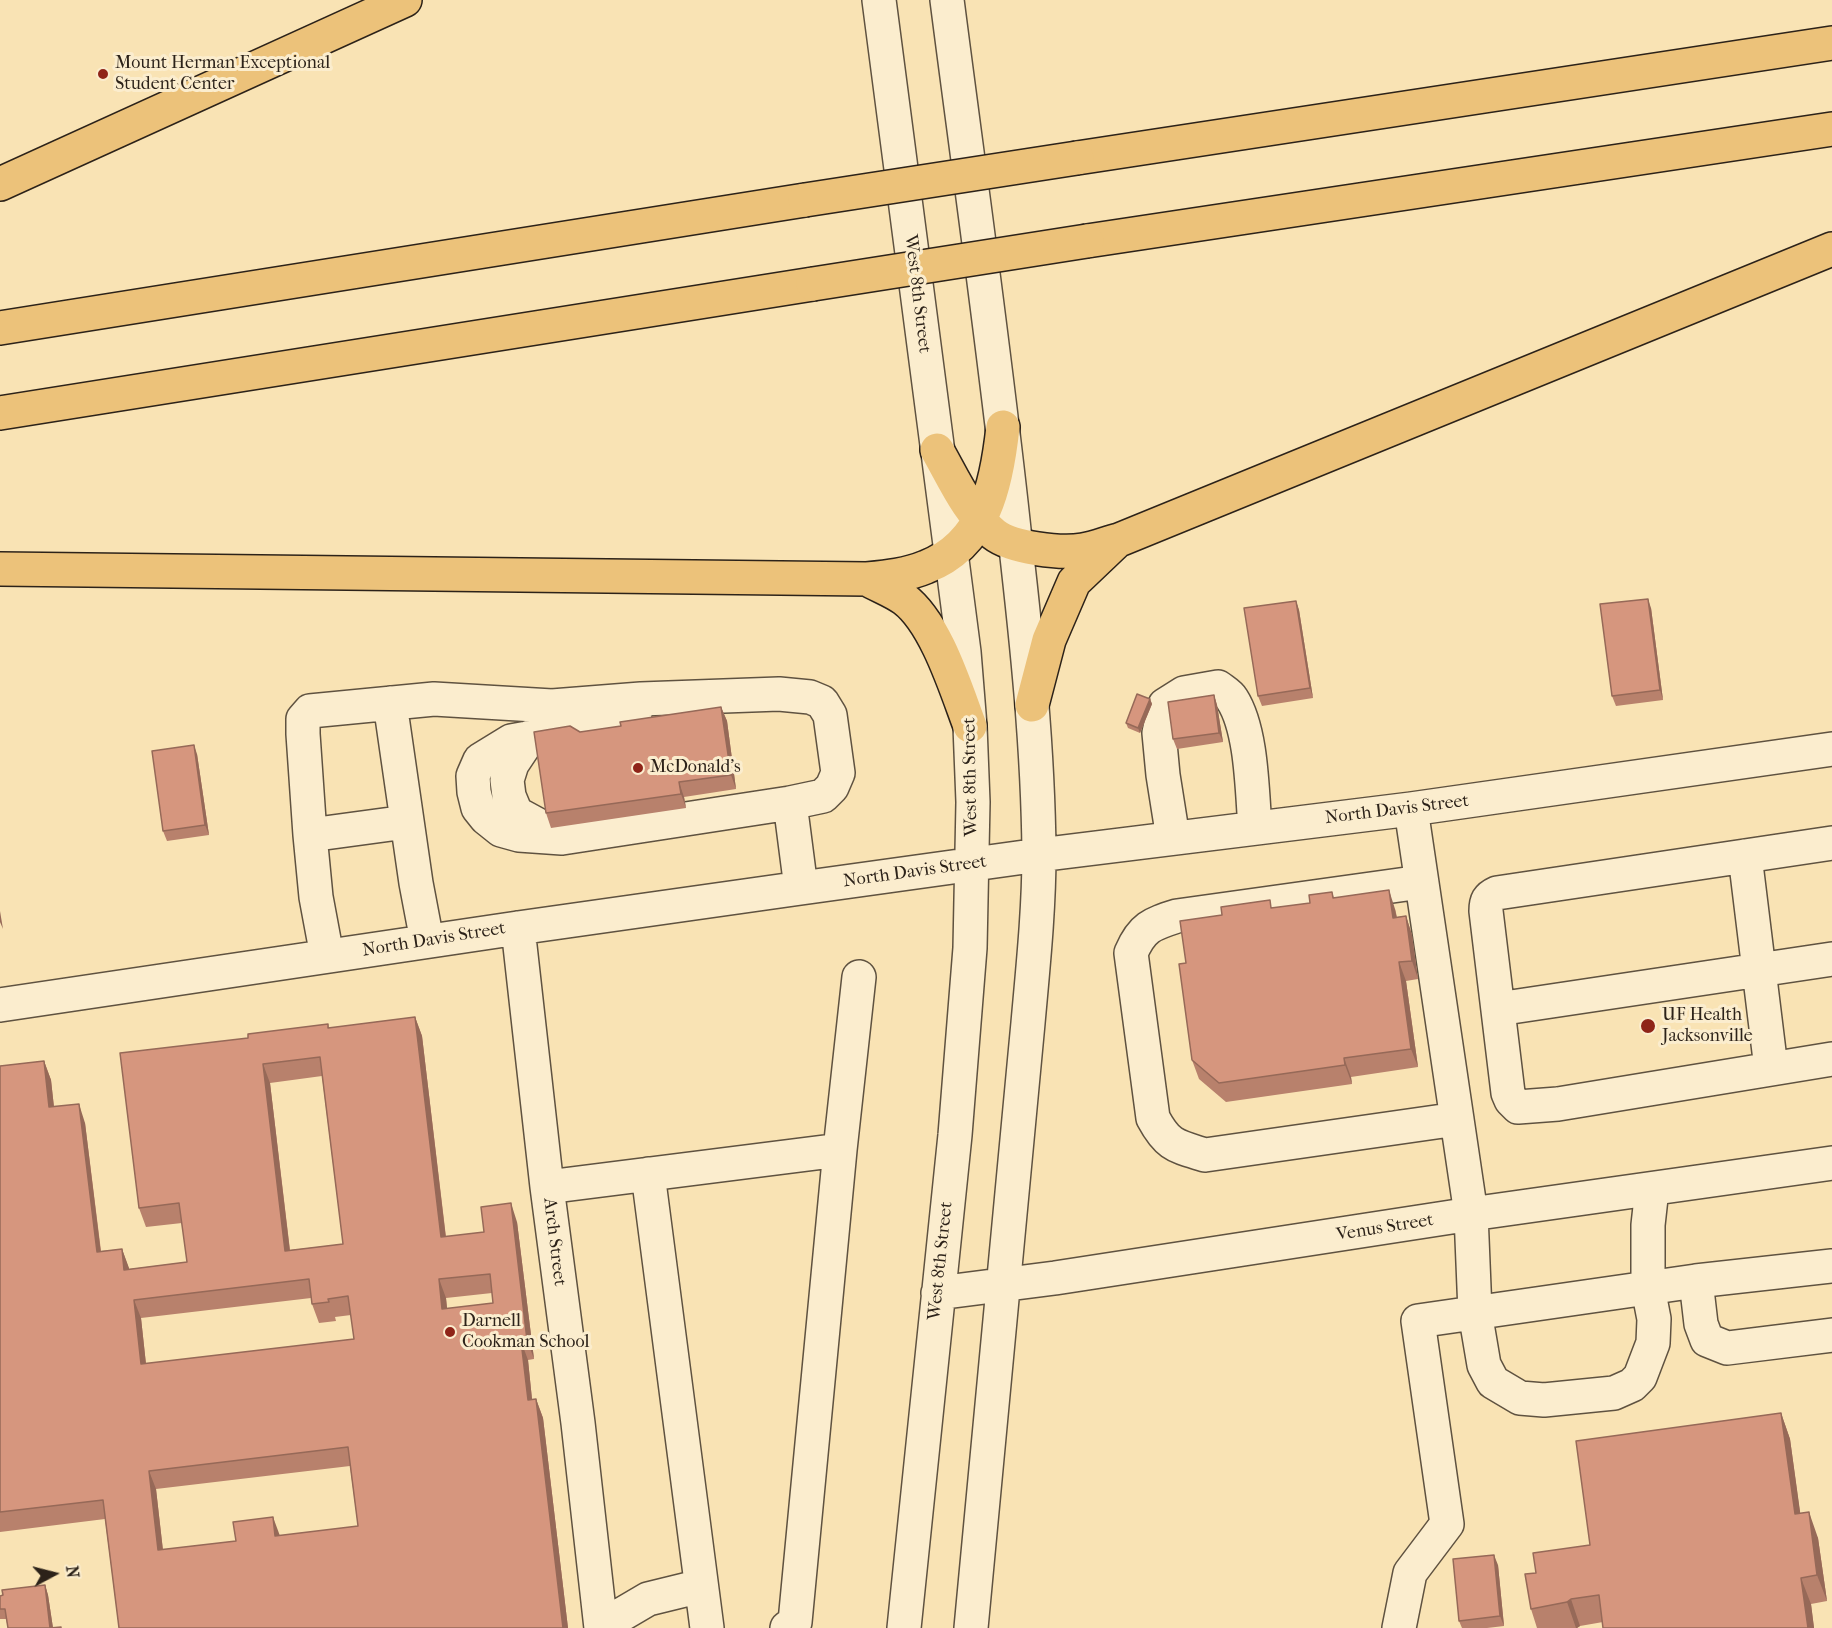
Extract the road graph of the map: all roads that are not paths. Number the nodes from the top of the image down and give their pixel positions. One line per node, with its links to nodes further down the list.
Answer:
1 (405, 0): 6 (highway)
2 (879, 0): 11 (street, West 8th Street)
3 (947, 0): 10 (street)
4 (1832, 43): 8 (highway, bridge)
5 (1832, 129): 9 (highway, bridge)
6 (0, 184)
7 (1832, 249): 13 (highway)
8 (0, 328)
9 (0, 413)
10 (1003, 427): 12 (highway); 14 (street)
11 (937, 450): 12 (highway); 15 (street, West 8th Street)
12 (980, 520): 14 (highway); 15 (highway)
13 (1119, 540): 14 (highway); 20 (highway)
14 (1016, 544): 20 (street)
15 (951, 554): 17 (highway); 21 (street, West 8th Street)
16 (0, 569): 17 (highway)
17 (867, 579): 21 (highway)
18 (663, 699): 19 (street); 23 (street); 23 (street)
19 (390, 703): 25 (street); 27 (street)
20 (1032, 705): 30 (street)
21 (970, 726): 32 (street, West 8th Street)
22 (1832, 749): 24 (street, North Davis Street)
23 (790, 803): 34 (street)
24 (1411, 808): 26 (street, North Davis Street); 33 (street)
25 (406, 822): 27 (street); 36 (street)
26 (1255, 828): 28 (street, North Davis Street); 28 (street)
27 (310, 836): 37 (street)
28 (1173, 838): 30 (street, North Davis Street)
29 (1832, 843): 31 (street)
30 (1039, 855): 32 (street, North Davis Street); 54 (street)
31 (1745, 856): 39 (street); 42 (street)
32 (972, 864): 34 (street, North Davis Street); 56 (street, West 8th Street)
33 (1421, 882): 45 (street); 45 (street)
34 (801, 888): 35 (street, North Davis Street)
35 (518, 928): 36 (street, North Davis Street); 49 (street, Arch Street)
36 (427, 941): 37 (street, North Davis Street)
37 (327, 956): 41 (street, North Davis Street)
38 (1832, 959): 39 (street)
39 (1759, 970): 42 (street); 44 (street)
40 (859, 977): 46 (street)
41 (0, 1005)
42 (1498, 1009): 44 (street)
43 (1832, 1059): 44 (street)
44 (1771, 1068)
45 (1457, 1119): 51 (street)
46 (840, 1150): 48 (street); 62 (street)
47 (1832, 1163): 50 (street, Venus Street)
48 (648, 1174): 49 (street); 59 (street)
49 (547, 1187): 60 (street, Arch Street)
50 (1652, 1189): 51 (street, Venus Street); 55 (street)
51 (1470, 1214): 54 (street, Venus Street); 57 (street)
52 (1832, 1266): 53 (street)
53 (1696, 1281): 55 (street); 58 (street)
54 (1005, 1285): 56 (street, Venus Street); 64 (street)
55 (1648, 1288): 57 (street); 57 (street)
56 (938, 1293): 63 (street, West 8th Street)
57 (1475, 1312): 65 (street)
58 (1832, 1335)
59 (701, 1586): 60 (street); 61 (street)
60 (602, 1627)
61 (707, 1628)
62 (787, 1628)
63 (904, 1628)
64 (970, 1628)
65 (1399, 1628)

